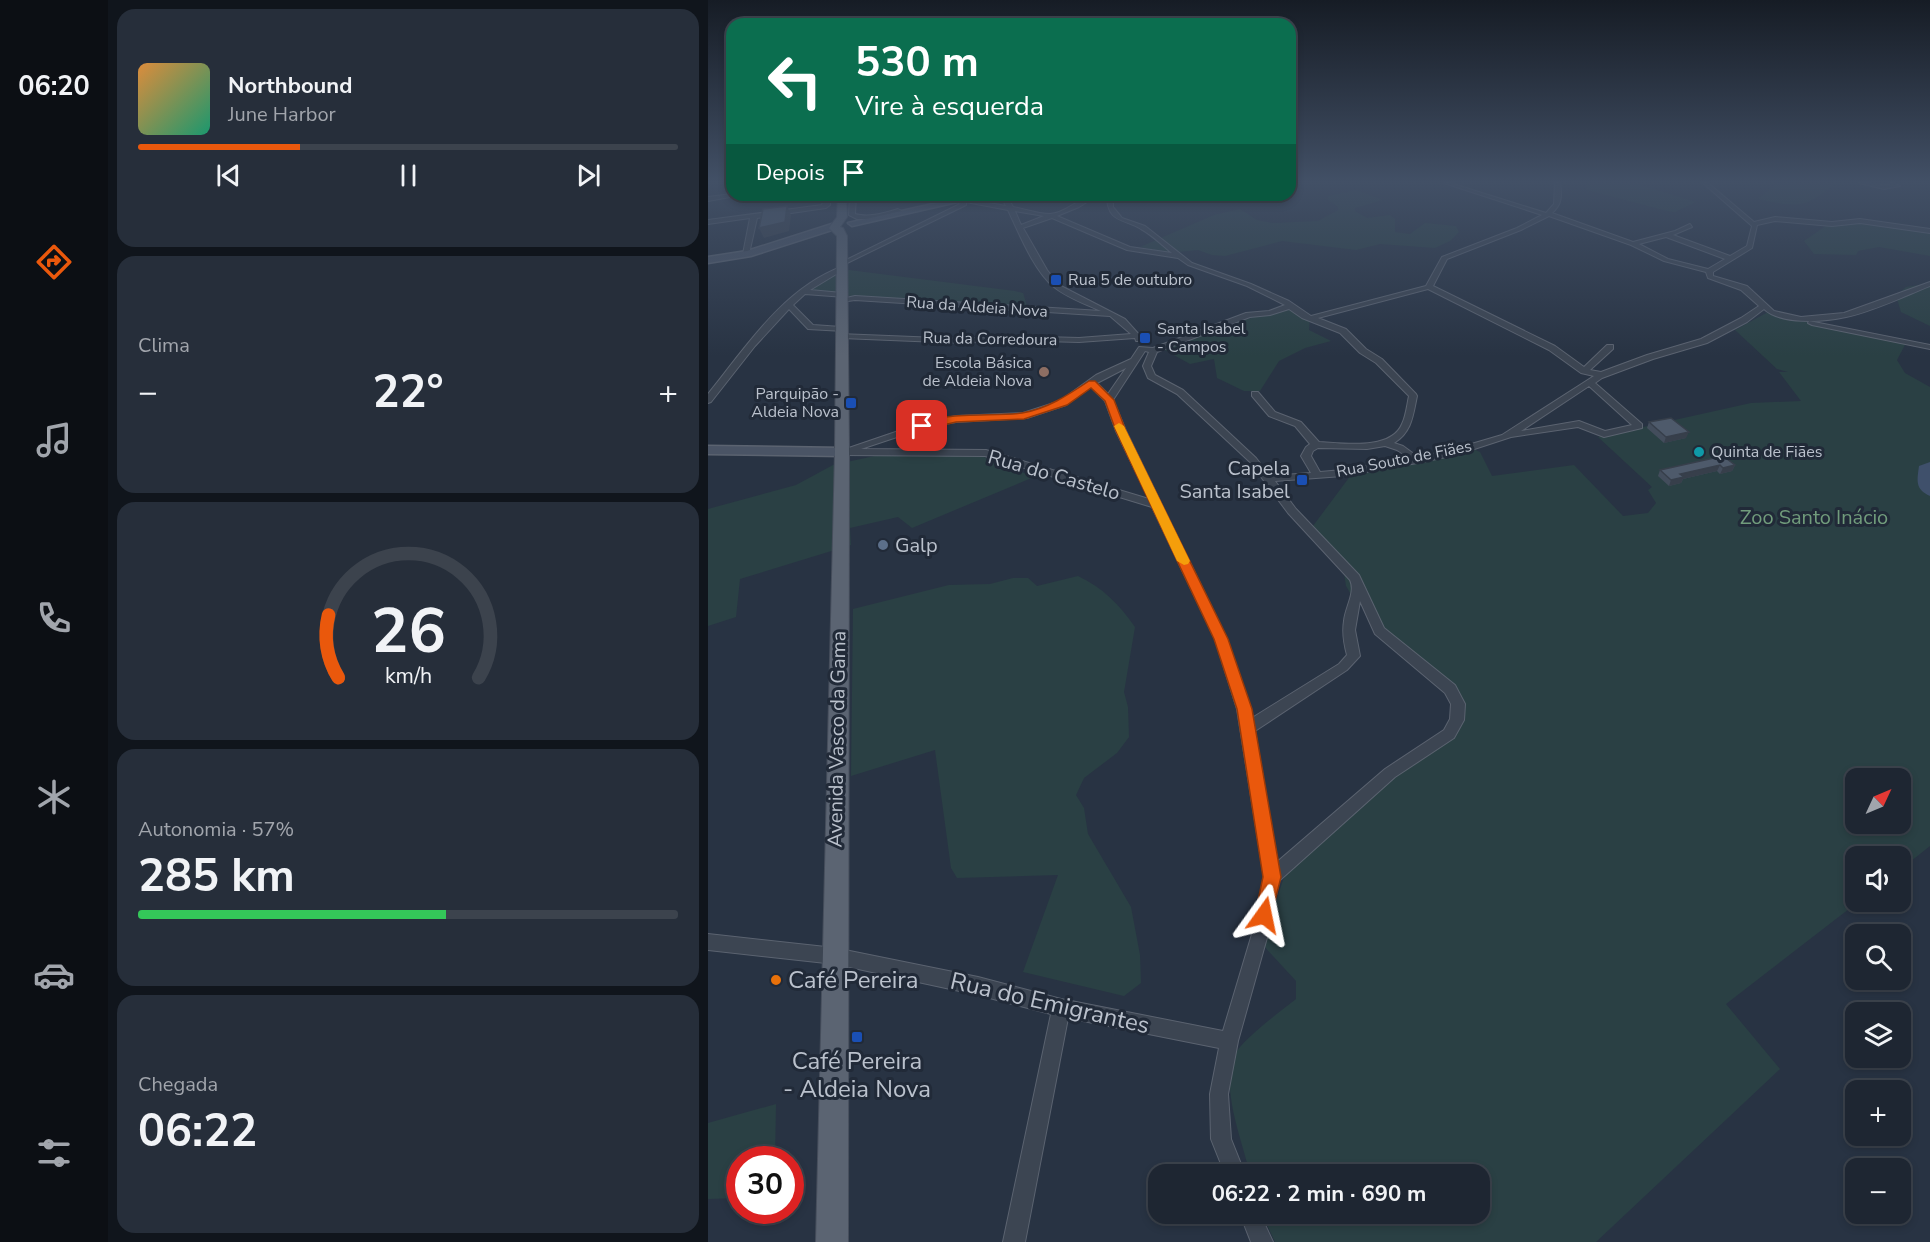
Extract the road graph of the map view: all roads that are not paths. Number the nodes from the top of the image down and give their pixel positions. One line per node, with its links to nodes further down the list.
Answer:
1 (752, 241): 14 (street)
2 (788, 241): 14 (street)
3 (842, 241): 18 (main road, Avenida Vasco da Gama)
4 (892, 241): 18 (street)
5 (1028, 241): 27 (street)
6 (1110, 241): 15 (street)
7 (1163, 241): 15 (street)
8 (1484, 241): 21 (street)
9 (1627, 241): 13 (street)
10 (1640, 241): 13 (street)
11 (1683, 241): 16 (street)
12 (1752, 241): 16 (street)
13 (1633, 243): 19 (street)
14 (750, 253): 17 (street)
15 (1180, 256): 25 (street)
16 (1730, 258): 19 (street)
17 (708, 260)
18 (841, 267): 22 (street); 23 (main road, Avenida Vasco da Gama)
19 (1709, 271): 26 (street)
20 (1930, 284): 28 (street)
21 (1429, 287): 29 (street); 37 (street)
22 (802, 292): 23 (street, Rua da Aldeia Nova); 24 (street)
23 (842, 298): 27 (street, Rua da Aldeia Nova); 30 (main road, Avenida Vasco da Gama)
24 (788, 304): 30 (street, Rua da Corredoura); 44 (street)
25 (1290, 306): 29 (street); 35 (street)
26 (1762, 307): 28 (street); 39 (street, Rua Souto de Fiães)
27 (1113, 314): 31 (street)
28 (1785, 317): 33 (street)
29 (1311, 318): 47 (street)
30 (842, 333): 31 (street, Rua da Corredoura); 50 (main road, Avenida Vasco da Gama)
31 (1137, 336): 34 (street)
32 (1610, 347): 38 (street)
33 (1930, 347)
34 (1142, 349): 35 (street); 36 (street)
35 (1154, 350): 53 (street)
36 (1135, 360): 41 (street); 45 (street)
37 (1572, 363): 38 (street); 43 (street)
38 (1584, 371): 39 (street)
39 (1602, 375): 40 (street, Rua Souto de Fiães)
40 (1588, 382): 43 (street, Rua Souto de Fiães); 46 (street)
41 (1092, 383): 45 (street); 50 (street)
42 (1255, 394): 48 (street)
43 (1562, 399): 46 (street, Rua Souto de Fiães)
44 (708, 400)
45 (1109, 400): 54 (street)
46 (1505, 437): 51 (street, Rua Souto de Fiães)
47 (1386, 442): 48 (street); 51 (street)
48 (1316, 445): 52 (street)
49 (708, 450): 50 (street)
50 (842, 452): 54 (street, Rua do Castelo); 59 (main road, Avenida Vasco da Gama)
51 (1417, 460): 52 (street, Rua Souto de Fiães)
52 (1317, 475): 53 (street, Rua Souto de Fiães)
53 (1267, 479): 55 (street)
54 (1157, 505): 56 (street)
55 (1359, 587): 56 (street); 57 (street)
56 (1248, 728): 57 (street)
57 (1272, 877): 61 (street)
58 (708, 942): 59 (street, Rua do Emigrantes)
59 (835, 956): 60 (street, Rua do Emigrantes); 64 (main road, Avenida Vasco da Gama)
60 (1061, 1008): 61 (street, Rua do Emigrantes); 65 (street)
61 (1229, 1041): 62 (street)
62 (1231, 1164)
63 (1254, 1224): 66 (street)
64 (832, 1242)
65 (1014, 1242)
66 (1262, 1242)

